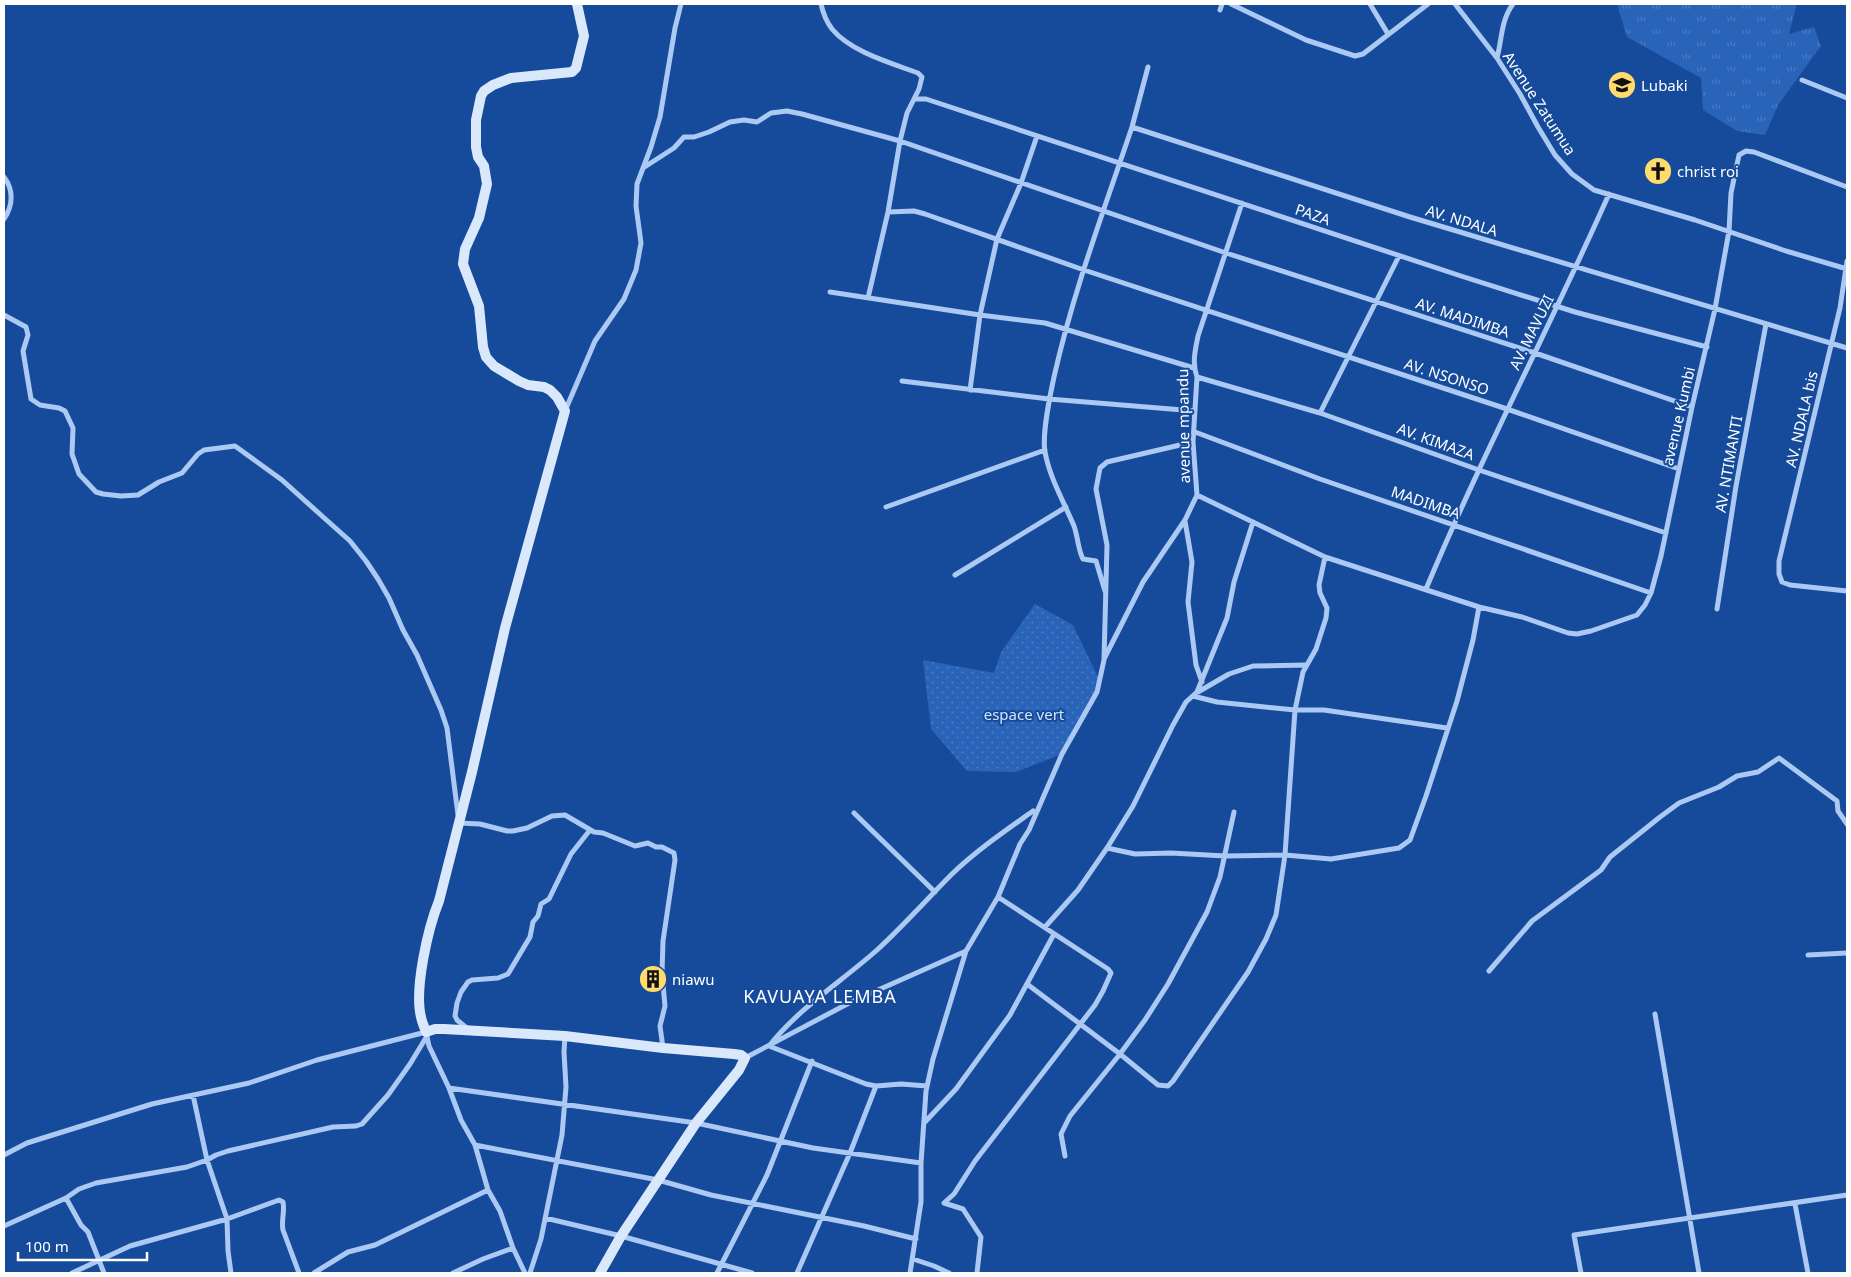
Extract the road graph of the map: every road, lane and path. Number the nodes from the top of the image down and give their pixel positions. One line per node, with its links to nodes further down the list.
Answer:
1 (577, 4): 60 (street)
2 (681, 4): 21 (street)
3 (821, 4): 16 (street)
4 (1222, 4): 10 (street)
5 (1231, 4): 11 (street)
6 (1370, 4): 11 (street)
7 (1428, 4): 11 (street)
8 (1455, 4): 12 (street, Avenue Zatumua)
9 (1513, 4): 12 (street)
10 (1220, 10)
11 (1388, 34)
12 (1497, 58): 25 (street, Avenue Zatumua)
13 (1148, 67): 17 (street)
14 (1802, 80): 15 (street)
15 (1847, 98)
16 (914, 99): 18 (street, PAZA); 19 (street)
17 (1132, 127): 20 (street); 35 (street, AV. NDALA)
18 (1037, 136): 20 (street, PAZA); 23 (street)
19 (900, 141): 21 (street, AV. MADIMBA); 23 (street, AV. MADIMBA); 28 (street)
20 (1120, 163): 26 (street, PAZA); 27 (street)
21 (643, 168): 60 (street)
22 (4, 177): 29 (street)
23 (1021, 183): 27 (street, AV. MADIMBA); 31 (street)
24 (1847, 187): 30 (street, avenue Kumbi)
25 (1609, 194): 30 (street, Avenue Zatumua); 35 (street, AV. MAVUZI)
26 (1242, 203): 32 (street, avenue mpandu); 33 (street, PAZA)
27 (1103, 210): 32 (street, AV. MADIMBA); 37 (street)
28 (888, 212): 31 (street, AV. NSONSO); 39 (street)
29 (4, 219)
30 (1729, 230): 36 (street, Avenue Zatumua); 42 (street, avenue Kumbi)
31 (998, 239): 37 (street, AV. NSONSO); 45 (street)
32 (1226, 253): 40 (street, AV. MADIMBA); 43 (street, avenue mpandu)
33 (1399, 256): 40 (street); 41 (street, PAZA)
34 (1847, 261): 36 (street, AV. NDALA bis)
35 (1577, 267): 41 (street, AV. MAVUZI); 42 (street, AV. NDALA)
36 (1847, 269): 48 (street, AV. NDALA bis)
37 (1084, 270): 43 (street, AV. NSONSO); 47 (street)
38 (830, 292): 39 (street)
39 (868, 298): 45 (street)
40 (1376, 302): 51 (street, AV. MADIMBA); 52 (street)
41 (1557, 306): 49 (street, PAZA); 51 (street, AV. MAVUZI)
42 (1716, 309): 46 (street, AV. NDALA); 49 (street, avenue Kumbi)
43 (1206, 311): 52 (street, AV. NSONSO); 53 (street, avenue mpandu)
44 (4, 315): 92 (street)
45 (980, 315): 47 (street); 56 (street)
46 (1766, 324): 48 (street, AV. NDALA); 82 (street, AV. NTIMANTI)
47 (1066, 329): 53 (street); 57 (street)
48 (1830, 344): 50 (street, AV. NDALA); 78 (street, AV. NDALA bis)
49 (1706, 347): 58 (street, avenue Kumbi)
50 (1847, 348)
51 (1535, 353): 58 (street, AV. MADIMBA); 59 (street, AV. MAVUZI)
52 (1348, 357): 59 (street, AV. NSONSO); 62 (street)
53 (1194, 368): 54 (street, avenue mpandu)
54 (1197, 377): 61 (street, avenue mpandu); 62 (street, AV. KIMAZA)
55 (902, 381): 56 (street)
56 (970, 390): 57 (street)
57 (1049, 399): 61 (street); 65 (street)
58 (1692, 407): 66 (street, avenue Kumbi)
59 (1507, 409): 66 (street, AV. NSONSO); 67 (street, AV. MAVUZI)
60 (565, 411): 92 (street)
61 (1195, 411): 63 (street, avenue mpandu)
62 (1320, 413): 67 (street, AV. KIMAZA)
63 (1194, 432): 64 (street, avenue mpandu); 73 (street, MADIMBA)
64 (1193, 442): 68 (street, avenue mpandu); 80 (street)
65 (1044, 450): 69 (street); 70 (street)
66 (1679, 468): 74 (street, avenue Kumbi)
67 (1479, 470): 73 (street, AV. MAVUZI); 74 (street, AV. KIMAZA)
68 (1197, 495): 71 (street, avenue mpandu); 72 (street)
69 (886, 507)
70 (1066, 507): 76 (street); 80 (street)
71 (1185, 520): 83 (street, avenue mpandu); 85 (street)
72 (1253, 522): 75 (street); 85 (street)
73 (1453, 524): 77 (street, AV. MAVUZI); 79 (street, MADIMBA)
74 (1666, 532): 79 (street, avenue Kumbi)
75 (1326, 557): 77 (street); 84 (street)
76 (955, 576)
77 (1426, 589): 81 (street)
78 (1847, 591)
79 (1651, 593): 81 (street, avenue Kumbi)
80 (1106, 594): 83 (street)
81 (1480, 607): 88 (street)
82 (1717, 609)
83 (1104, 660): 99 (street)
84 (1305, 665): 86 (street); 87 (street)
85 (1202, 682): 86 (street)
86 (1195, 694): 87 (street); 95 (street)
87 (1295, 710): 88 (street); 97 (street)
88 (1447, 728): 97 (street)
89 (1033, 811): 98 (street)
90 (1234, 812): 96 (street)
91 (854, 814): 98 (street)
92 (459, 823): 94 (street); 110 (street)
93 (1847, 824): 105 (street)
94 (590, 830): 109 (street); 113 (street)
95 (1107, 848): 96 (street); 100 (street)
96 (1225, 856): 97 (street); 114 (street)
97 (1285, 856): 114 (street)
98 (935, 892): 112 (street)
99 (998, 897): 100 (street); 102 (street)
100 (1045, 927): 101 (street)
101 (1054, 934): 106 (street); 108 (street)
102 (966, 950): 112 (street); 118 (street)
103 (1847, 953): 104 (street)
104 (1808, 955)
105 (1489, 971)
106 (1027, 984): 108 (street); 123 (street)
107 (1655, 1014): 140 (street)
108 (1080, 1024): 114 (street); 163 (street)
109 (471, 1030): 110 (street); 111 (street)
110 (427, 1034): 119 (street); 120 (street); 129 (street)
111 (566, 1036): 113 (street); 121 (street)
112 (770, 1046): 115 (street); 116 (street)
113 (663, 1048): 115 (street)
114 (1120, 1054): 128 (street)
115 (744, 1058): 122 (street)
116 (812, 1061): 117 (street); 124 (street)
117 (876, 1086): 118 (street); 126 (street)
118 (927, 1086): 123 (street)
119 (449, 1088): 121 (street); 125 (street)
120 (193, 1095): 127 (street); 129 (street)
121 (565, 1104): 122 (street); 130 (street)
122 (696, 1123): 124 (street); 132 (street)
123 (924, 1123): 131 (street)
124 (780, 1141): 126 (street); 136 (street)
125 (474, 1145): 130 (street); 133 (street)
126 (850, 1153): 131 (street); 139 (street)
127 (4, 1155)
128 (1065, 1156)
129 (207, 1160): 135 (street); 141 (street)
130 (558, 1160): 132 (street); 138 (street)
131 (921, 1163): 144 (street)
132 (658, 1180): 136 (street); 143 (street)
133 (488, 1190): 145 (street); 153 (street)
134 (1847, 1195): 137 (street)
135 (66, 1198): 142 (street); 147 (street)
136 (753, 1203): 139 (street); 148 (street)
137 (1796, 1204): 140 (street); 166 (street)
138 (545, 1218): 143 (street); 156 (street)
139 (822, 1218): 144 (street); 160 (street)
140 (1690, 1218): 164 (street); 165 (street)
141 (227, 1219): 147 (street); 151 (street); 152 (street)
142 (4, 1226)
143 (621, 1236): 148 (street); 157 (street)
144 (916, 1239): 146 (street)
145 (513, 1248): 154 (street); 155 (street)
146 (912, 1259): 161 (street); 162 (street)
147 (98, 1261): 149 (street); 150 (street)
148 (721, 1265): 158 (street); 159 (street)
149 (72, 1273)
150 (104, 1273)
151 (231, 1273)
152 (298, 1273)
153 (314, 1273)
154 (453, 1273)
155 (524, 1273)
156 (530, 1273)
157 (600, 1273)
158 (717, 1273)
159 (752, 1273)
160 (797, 1273)
161 (910, 1273)
162 (949, 1273)
163 (977, 1273)
164 (1581, 1273)
165 (1699, 1273)
166 (1808, 1273)

